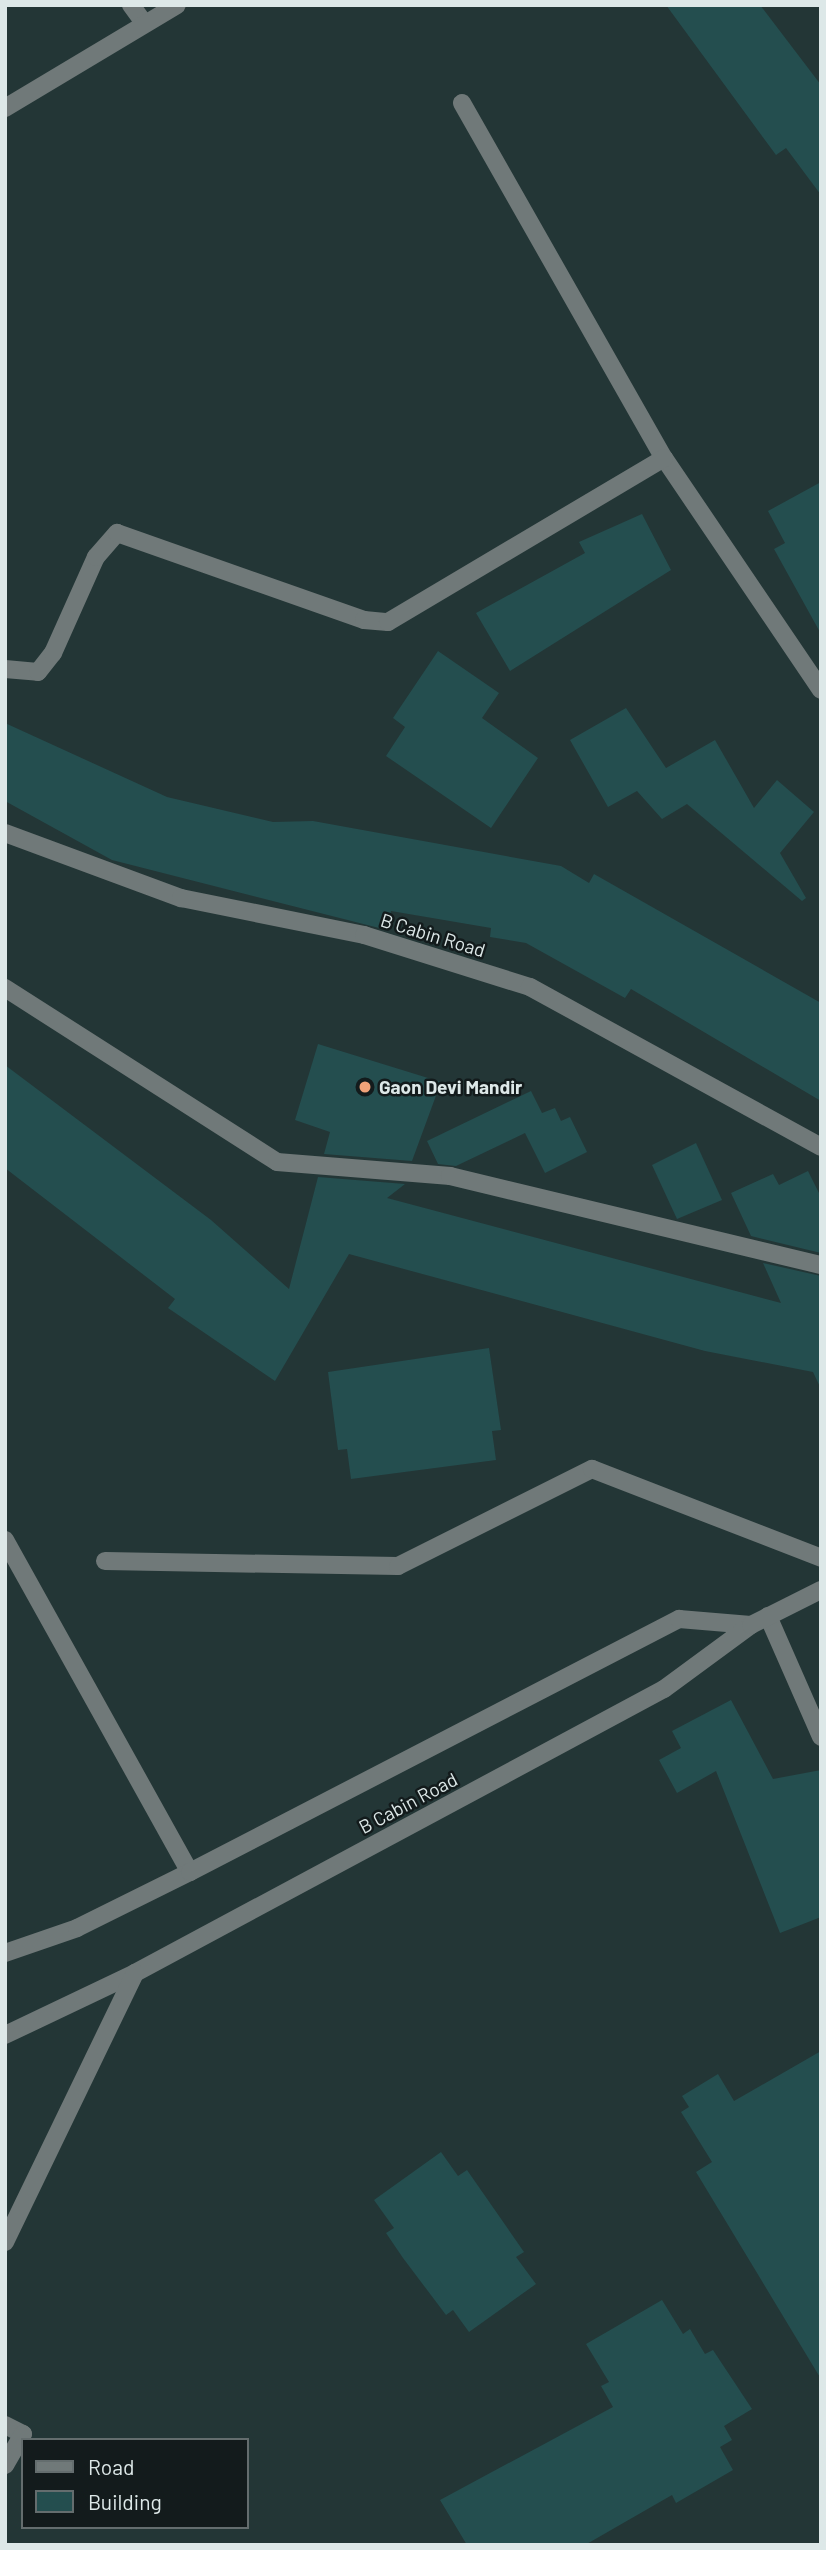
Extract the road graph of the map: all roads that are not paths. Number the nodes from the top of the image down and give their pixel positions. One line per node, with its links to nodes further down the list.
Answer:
1 (131, 5): 3 (street)
2 (177, 5): 3 (street)
3 (144, 23): 5 (street)
4 (462, 103): 6 (street)
5 (5, 108)
6 (664, 458): 7 (street); 8 (street)
7 (5, 668)
8 (821, 690)
9 (5, 833): 11 (street, B Cabin Road)
10 (5, 988): 12 (street)
11 (821, 1147)
12 (821, 1265)
13 (5, 1539): 20 (street)
14 (821, 1558): 15 (street)
15 (104, 1561)
16 (821, 1590): 17 (street, B Cabin Road)
17 (768, 1616): 18 (street, B Cabin Road); 19 (street)
18 (751, 1625): 20 (street); 22 (street, B Cabin Road)
19 (821, 1737)
20 (190, 1872): 21 (street)
21 (5, 1953)
22 (135, 1973): 23 (street, B Cabin Road); 24 (street)
23 (5, 2035)
24 (5, 2242)
25 (5, 2425): 26 (street)
26 (5, 2465)

